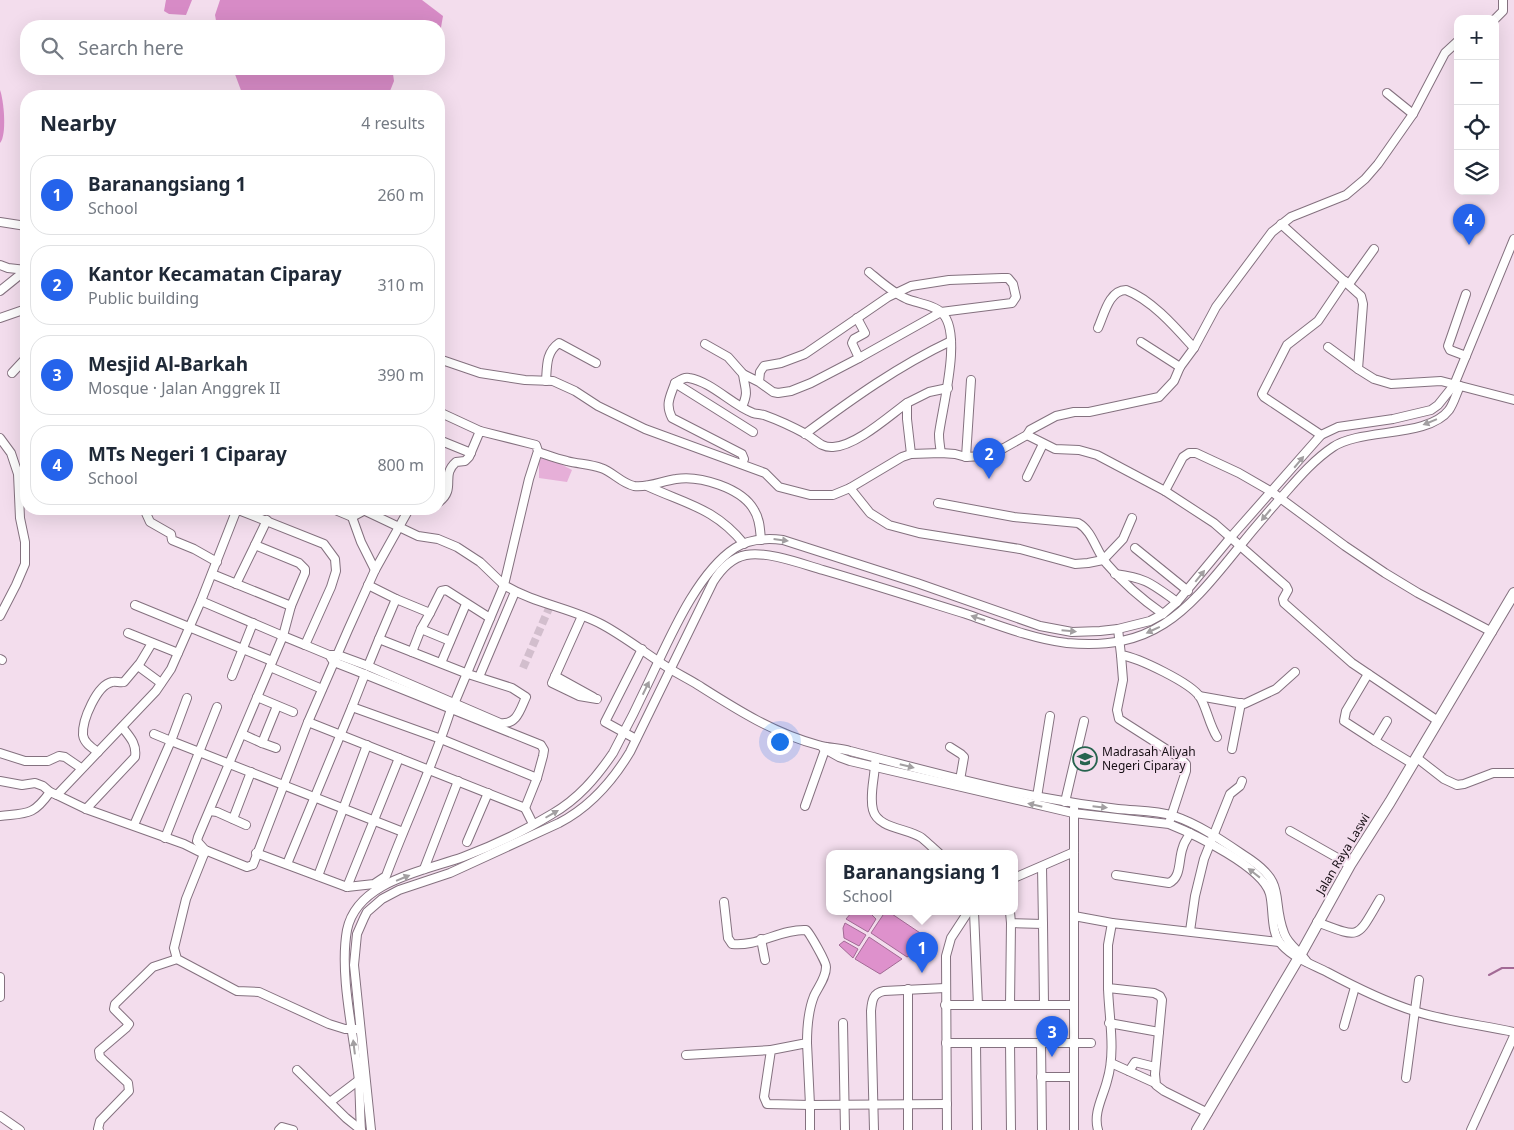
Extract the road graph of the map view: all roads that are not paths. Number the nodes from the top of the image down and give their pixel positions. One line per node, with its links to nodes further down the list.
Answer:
1 (1503, 0): 2 (street)
2 (1499, 15)
3 (1454, 45): 5 (street)
4 (1387, 93): 5 (street)
5 (1413, 114): 7 (street)
6 (0, 222): 8 (street)
7 (1281, 224): 15 (street); 28 (street)
8 (20, 225)
9 (1514, 239): 29 (street)
10 (1374, 249): 15 (street)
11 (0, 265): 12 (street)
12 (20, 269)
13 (869, 272): 17 (street)
14 (20, 275): 16 (street)
15 (1347, 282): 35 (street); 52 (street)
16 (0, 291)
17 (895, 292): 20 (street); 20 (street); 22 (street)
18 (1466, 294): 29 (street)
19 (20, 311): 21 (street)
20 (941, 312): 24 (street); 30 (street)
21 (0, 318)
22 (857, 318): 30 (street); 40 (street)
23 (1098, 328): 28 (street)
24 (951, 341): 43 (street); 50 (street)
25 (1141, 342): 34 (street)
26 (705, 344): 37 (street)
27 (1328, 347): 35 (street)
28 (1194, 348): 34 (street)
29 (1466, 356): 42 (street)
30 (859, 358): 40 (street)
31 (445, 361): 39 (street)
32 (596, 363): 39 (street)
33 (20, 364): 36 (street)
34 (1180, 367): 51 (street)
35 (1358, 369): 42 (street)
36 (12, 373)
37 (743, 374): 40 (street); 46 (street)
38 (971, 380): 60 (street)
39 (546, 381): 61 (street)
40 (759, 382)
41 (675, 383): 46 (street); 49 (street); 61 (street)
42 (1457, 386): 44 (street); 52 (street); 67 (street, one-way to 67)
43 (948, 388): 45 (street); 58 (street)
44 (1514, 400)
45 (908, 403): 50 (street); 59 (street)
46 (742, 407): 50 (street)
47 (445, 415): 48 (street)
48 (480, 430): 56 (street); 57 (street)
49 (753, 432)
50 (805, 434)
51 (1027, 435): 55 (street); 60 (street)
52 (1321, 435): 67 (street, one-way to 52)
53 (0, 438): 62 (street)
54 (445, 442): 57 (street)
55 (1043, 444): 63 (street); 66 (street)
56 (538, 452): 64 (street); 98 (street)
57 (471, 453): 68 (street)
58 (940, 453): 59 (street); 60 (street)
59 (912, 454): 65 (street)
60 (966, 457)
61 (742, 464): 65 (street)
62 (20, 470)
63 (1027, 477)
64 (648, 486): 82 (street); 84 (street)
65 (850, 488): 88 (street)
66 (1166, 491): 67 (street); 83 (street)
67 (1276, 495): 83 (street); 83 (street, one-way to 83); 121 (street)
68 (445, 497)
69 (938, 503): 88 (street)
70 (20, 515): 114 (street)
71 (147, 515): 89 (street)
72 (235, 515): 89 (street)
73 (253, 515): 80 (street)
74 (347, 515): 78 (street)
75 (356, 515): 78 (street)
76 (376, 515): 81 (street)
77 (405, 515): 81 (street)
78 (352, 517): 91 (street)
79 (1132, 518): 88 (street)
80 (267, 520): 85 (street); 128 (street)
81 (399, 526): 91 (street); 98 (street)
82 (761, 540): 84 (street); 87 (street, one-way to 87)
83 (1235, 542): 99 (street, one-way to 83); 124 (street, one-way to 124); 142 (street)
84 (744, 544): 137 (street)
85 (255, 545): 96 (street); 108 (street)
86 (1135, 548): 99 (street)
87 (837, 557): 90 (street); 92 (street)
88 (1103, 560): 94 (street)
89 (217, 562): 93 (street)
90 (856, 565): 95 (street); 102 (street)
91 (375, 570): 97 (street)
92 (831, 572): 95 (street); 137 (street)
93 (212, 574): 96 (street); 104 (street)
94 (1115, 574): 105 (street); 113 (street)
95 (852, 576): 102 (street)
96 (236, 584): 108 (street)
97 (368, 585): 103 (street); 134 (street)
98 (504, 585): 100 (street); 111 (street)
99 (1188, 591): 105 (street)
100 (515, 592): 109 (street); 115 (street)
101 (1514, 593): 121 (main road, Jalan Raya Laswi)
102 (934, 597): 112 (street); 117 (street, one-way to 102)
103 (396, 599): 110 (street); 125 (street)
104 (201, 601): 116 (street); 118 (street)
105 (1177, 602): 113 (street)
106 (466, 604): 110 (street); 111 (street); 126 (street)
107 (135, 605): 118 (street)
108 (291, 606): 123 (street)
109 (508, 606): 111 (street); 145 (street)
110 (430, 613): 119 (street)
111 (492, 614): 141 (street)
112 (1001, 614): 117 (street); 120 (street)
113 (1163, 614): 124 (street)
114 (0, 616)
115 (582, 616): 130 (street); 144 (street)
116 (253, 623): 123 (street); 129 (street)
117 (998, 625): 120 (street)
118 (190, 626): 129 (street); 132 (street)
119 (421, 629): 126 (street); 131 (street)
120 (1039, 631): 124 (street, one-way to 124); 124 (street)
121 (1492, 632): 160 (main road, Jalan Raya Laswi)
122 (128, 633): 127 (street)
123 (283, 636): 128 (street); 136 (street)
124 (1118, 636): 133 (street)
125 (379, 639): 131 (street); 139 (street)
126 (450, 641): 135 (street)
127 (152, 643): 132 (street); 138 (street)
128 (305, 645): 134 (street)
129 (242, 648): 136 (street); 143 (street)
130 (642, 649): 137 (street); 166 (street)
131 (412, 652): 135 (street)
132 (178, 653): 146 (street)
133 (1122, 655): 148 (street); 208 (street)
134 (334, 657): 139 (street); 147 (street)
135 (441, 663): 141 (street)
136 (271, 664): 147 (street); 149 (street)
137 (665, 665): 166 (street, one-way to 137); 166 (street); 175 (street)
138 (138, 666): 146 (street); 177 (street)
139 (366, 670): 153 (street); 155 (street)
140 (1295, 672): 151 (street)
141 (468, 674): 145 (street); 153 (street)
142 (1368, 674): 160 (street); 169 (street)
143 (232, 676)
144 (556, 676): 144 (street)
145 (479, 677): 153 (street)
146 (161, 683): 162 (street)
147 (322, 689): 161 (street)
148 (1199, 696): 151 (street); 167 (street)
149 (257, 697): 152 (street); 164 (street)
150 (187, 698): 170 (street)
151 (1241, 703): 176 (street)
152 (278, 706): 156 (street); 171 (street)
153 (452, 706): 168 (street); 190 (street)
154 (217, 707): 178 (street)
155 (352, 707): 165 (street); 168 (street)
156 (293, 712)
157 (1050, 716): 199 (street)
158 (1084, 721): 200 (street)
159 (1387, 721): 169 (street)
160 (1438, 721): 182 (main road, Jalan Raya Laswi)
161 (308, 722): 165 (street); 195 (street)
162 (122, 727): 177 (street); 205 (street)
163 (154, 734): 170 (street)
164 (242, 734): 171 (street); 183 (street)
165 (340, 735): 172 (street); 198 (street)
166 (630, 735): 212 (street, one-way to 166); 266 (street)
167 (1217, 736)
168 (441, 739): 186 (street); 190 (street)
169 (1375, 740): 182 (street)
170 (171, 741): 178 (street); 214 (street)
171 (262, 743): 174 (street)
172 (367, 745): 180 (street); 203 (street)
173 (950, 747): 191 (street)
174 (276, 748)
175 (824, 748): 181 (street); 185 (street); 202 (street)
176 (1232, 750)
177 (98, 752): 184 (street)
178 (200, 752): 183 (street); 219 (street)
179 (0, 754): 184 (street)
180 (399, 758): 186 (street); 211 (street)
181 (875, 758): 185 (street); 189 (street, one-way to 189)
182 (1415, 761): 188 (street); 227 (main road, Jalan Raya Laswi)
183 (230, 763): 187 (street); 206 (street)
184 (81, 768): 196 (street)
185 (875, 768): 189 (street); 222 (street)
186 (430, 770): 193 (street); 217 (street)
187 (251, 772): 195 (street); 210 (street)
188 (1514, 773)
189 (926, 776): 191 (street); 207 (street, one-way to 189)
190 (537, 778): 204 (street)
191 (960, 780): 199 (street)
192 (0, 781): 196 (street)
193 (458, 781): 197 (street); 229 (street)
194 (1242, 781): 220 (street)
195 (283, 784): 198 (street); 225 (street)
196 (54, 794): 205 (street); 209 (street)
197 (488, 794): 204 (street); 221 (street)
198 (315, 796): 203 (street); 226 (street)
199 (1037, 797): 200 (street)
200 (1065, 802): 201 (street)
201 (1075, 804): 207 (street); 208 (street, one-way to 208)
202 (805, 806)
203 (344, 808): 211 (street); 231 (street)
204 (525, 808): 212 (street)
205 (86, 809): 214 (street)
206 (210, 811): 210 (street); 223 (street)
207 (1074, 813): 213 (street); 224 (street)
208 (1171, 815): 213 (street); 220 (street)
209 (0, 816)
210 (233, 820): 215 (street)
211 (373, 820): 217 (street); 233 (street)
212 (533, 824): 229 (street)
213 (1169, 824): 218 (street)
214 (134, 825): 219 (street)
215 (246, 825)
216 (1290, 831): 227 (street)
217 (403, 832): 233 (street)
218 (1190, 833): 220 (street); 230 (street)
219 (165, 838): 223 (street)
220 (1212, 840): 244 (street); 246 (street, one-way to 220); 247 (street)
221 (467, 842)
222 (935, 850)
223 (204, 852): 225 (street); 248 (street)
224 (1074, 852): 228 (street); 239 (street)
225 (256, 853): 226 (street)
226 (287, 864): 231 (street)
227 (1350, 864): 240 (main road, Jalan Raya Laswi)
228 (1042, 866): 232 (street); 243 (street)
229 (424, 869): 266 (street, one-way to 229)
230 (1116, 875)
231 (318, 876): 233 (street)
232 (1018, 876)
233 (347, 887)
234 (1380, 899): 240 (street)
235 (724, 902): 245 (street)
236 (966, 915): 253 (street)
237 (974, 915): 258 (street)
238 (1010, 915): 241 (street)
239 (1074, 916): 242 (street); 261 (street)
240 (1317, 922): 247 (main road, Jalan Raya Laswi)
241 (1011, 923): 243 (street); 259 (street)
242 (1112, 923): 244 (street); 254 (street)
243 (1044, 924): 260 (street)
244 (1190, 931): 246 (street)
245 (761, 939): 249 (street); 271 (street)
246 (1279, 942): 247 (street)
247 (1302, 958): 252 (street); 293 (main road, Jalan Raya Laswi)
248 (177, 959): 266 (street); 296 (street)
249 (765, 960)
250 (0, 977): 256 (street)
251 (1419, 980): 262 (street)
252 (1355, 987): 262 (street); 265 (street)
253 (945, 988): 255 (street); 257 (street)
254 (1108, 988): 264 (street); 267 (street)
255 (908, 989): 289 (street); 290 (street)
256 (0, 997)
257 (945, 1005): 258 (street); 272 (street)
258 (978, 1005): 259 (street)
259 (1010, 1005): 260 (street)
260 (1044, 1005): 261 (street)
261 (1074, 1005): 270 (street)
262 (1414, 1011): 268 (street); 284 (street)
263 (843, 1023): 288 (street)
264 (1109, 1023): 267 (street); 278 (street)
265 (1344, 1026)
266 (357, 1029): 285 (street, one-way to 266); 300 (street)
267 (1159, 1032): 279 (street)
268 (1513, 1032): 312 (street)
269 (1041, 1042): 270 (street); 274 (street); 282 (street)
270 (1074, 1042): 275 (street); 283 (street)
271 (807, 1043): 276 (street); 292 (street)
272 (946, 1043): 273 (street); 291 (street)
273 (976, 1043): 274 (street); 306 (street)
274 (1010, 1043): 307 (street)
275 (1091, 1043)
276 (771, 1050): 277 (street); 292 (street)
277 (686, 1055)
278 (1111, 1063): 281 (street); 310 (street)
279 (1155, 1067): 281 (street); 286 (street)
280 (298, 1070): 287 (street)
281 (1130, 1071): 286 (street)
282 (1041, 1077): 283 (street); 308 (street)
283 (1074, 1077): 309 (street)
284 (1406, 1078)
285 (359, 1080): 287 (street); 299 (street)
286 (1155, 1083): 293 (street)
287 (330, 1102): 299 (street)
288 (845, 1104): 289 (street); 292 (street); 302 (street)
289 (873, 1104): 290 (street); 303 (street)
290 (908, 1104): 291 (street); 304 (street)
291 (946, 1104): 305 (street)
292 (810, 1105): 301 (street)
293 (1208, 1112): 311 (main road, Jalan Raya Laswi)
294 (0, 1116): 295 (street)
295 (20, 1130)
296 (100, 1130)
297 (279, 1130): 298 (street)
298 (294, 1130)
299 (361, 1130)
300 (371, 1130)
301 (810, 1130)
302 (845, 1130)
303 (874, 1130)
304 (908, 1130)
305 (947, 1130)
306 (977, 1130)
307 (1010, 1130)
308 (1042, 1130)
309 (1074, 1130)
310 (1098, 1130)
311 (1197, 1130)
312 (1471, 1130)

